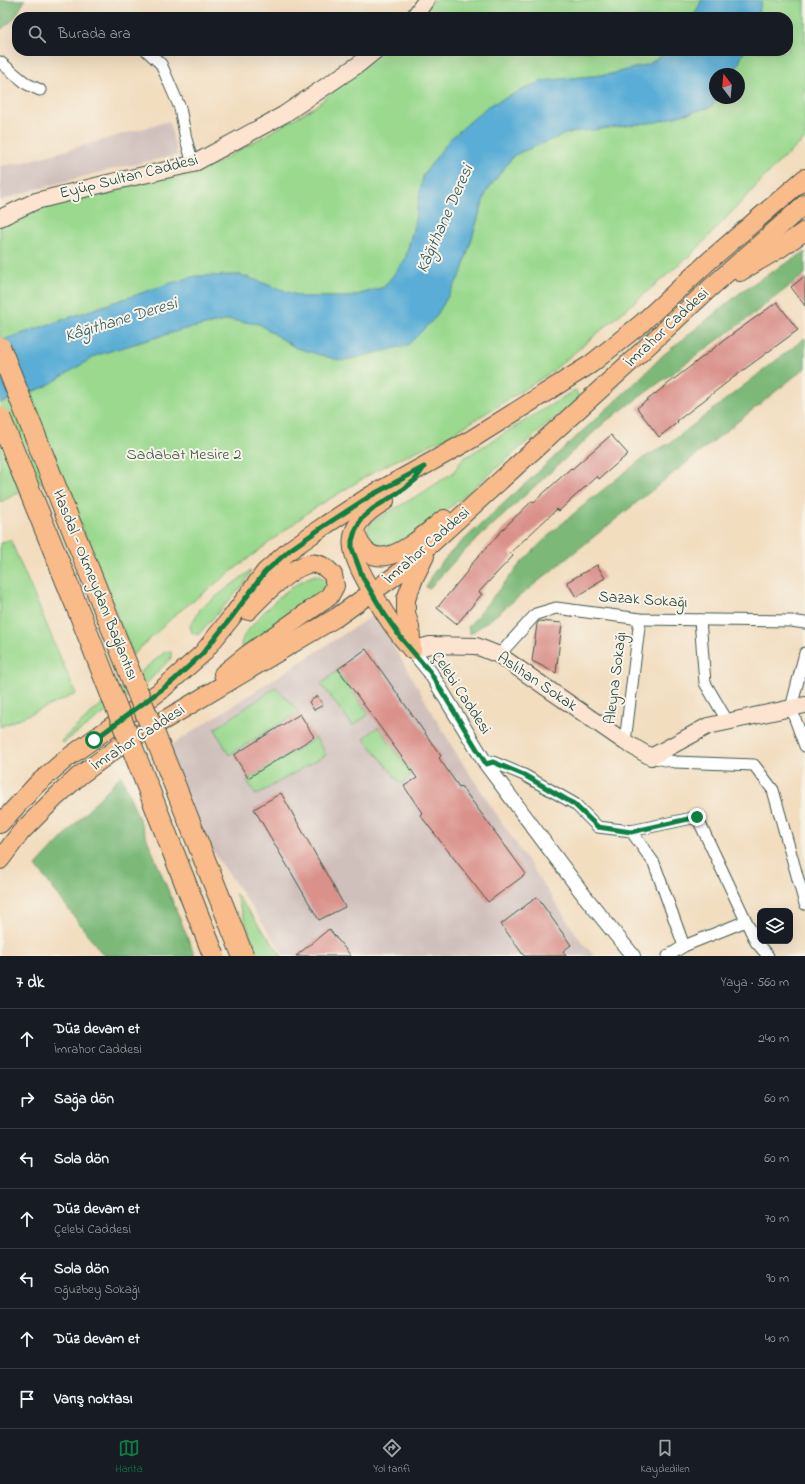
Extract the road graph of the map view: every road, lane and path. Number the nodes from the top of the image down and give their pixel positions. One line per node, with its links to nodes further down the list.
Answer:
1 (426, 0): 2 (main road)
2 (418, 12)
3 (153, 56): 7 (street)
4 (369, 56): 7 (main road, Eyüp Sultan Caddesi)
5 (0, 62): 6 (street)
6 (40, 90)
7 (193, 164): 10 (main road, Eyüp Sultan Caddesi)
8 (805, 178): 15 (main road, İmrahor Caddesi)
9 (805, 204): 12 (main road, İmrahor Caddesi)
10 (0, 218)
11 (805, 231): 12 (main road)
12 (710, 288): 16 (main road, İmrahor Caddesi)
13 (0, 348): 43 (highway, Hasdal - Okmeydanı Bağlantısı, bridge)
14 (0, 418): 42 (highway, Hasdal - Okmeydanı Bağlantısı, bridge)
15 (424, 467): 17 (main road); 25 (main road, İmrahor Caddesi)
16 (491, 489): 17 (main road); 18 (main road, İmrahor Caddesi)
17 (355, 531): 19 (main road)
18 (430, 546): 19 (main road, İmrahor Caddesi); 23 (main road)
19 (373, 593): 23 (main road); 27 (main road, İmrahor Caddesi)
20 (640, 619): 21 (street, Sazak Sokağı); 26 (street, Sazak Sokağı); 30 (street, Aleyna Sokağı)
21 (700, 620): 22 (street, Sazak Sokağı); 29 (street)
22 (805, 623)
23 (412, 650): 26 (main road, Aslıhan Sokak); 33 (street, Çelebi Caddesi)
24 (805, 653): 28 (street)
25 (202, 654): 27 (main road); 34 (main road, İmrahor Caddesi)
26 (499, 655): 30 (main road, Aslıhan Sokak)
27 (200, 698): 35 (main road, İmrahor Caddesi)
28 (798, 706): 29 (main road); 31 (street)
29 (728, 722): 32 (main road)
30 (625, 742): 32 (main road, Aslıhan Sokak)
31 (805, 746)
32 (650, 757): 39 (street)
33 (483, 766): 36 (street); 44 (street, Çelebi Caddesi); 45 (street, Çelebi Caddesi)
34 (0, 824)
35 (21, 832): 37 (main road); 38 (main road, İmrahor Caddesi)
36 (631, 832): 40 (street); 41 (street)
37 (0, 851)
38 (0, 860)
39 (805, 904)
40 (746, 921): 41 (street); 47 (street)
41 (684, 946): 46 (street)
42 (214, 956)
43 (243, 956)
44 (624, 956)
45 (633, 956)
46 (668, 956)
47 (768, 956)

